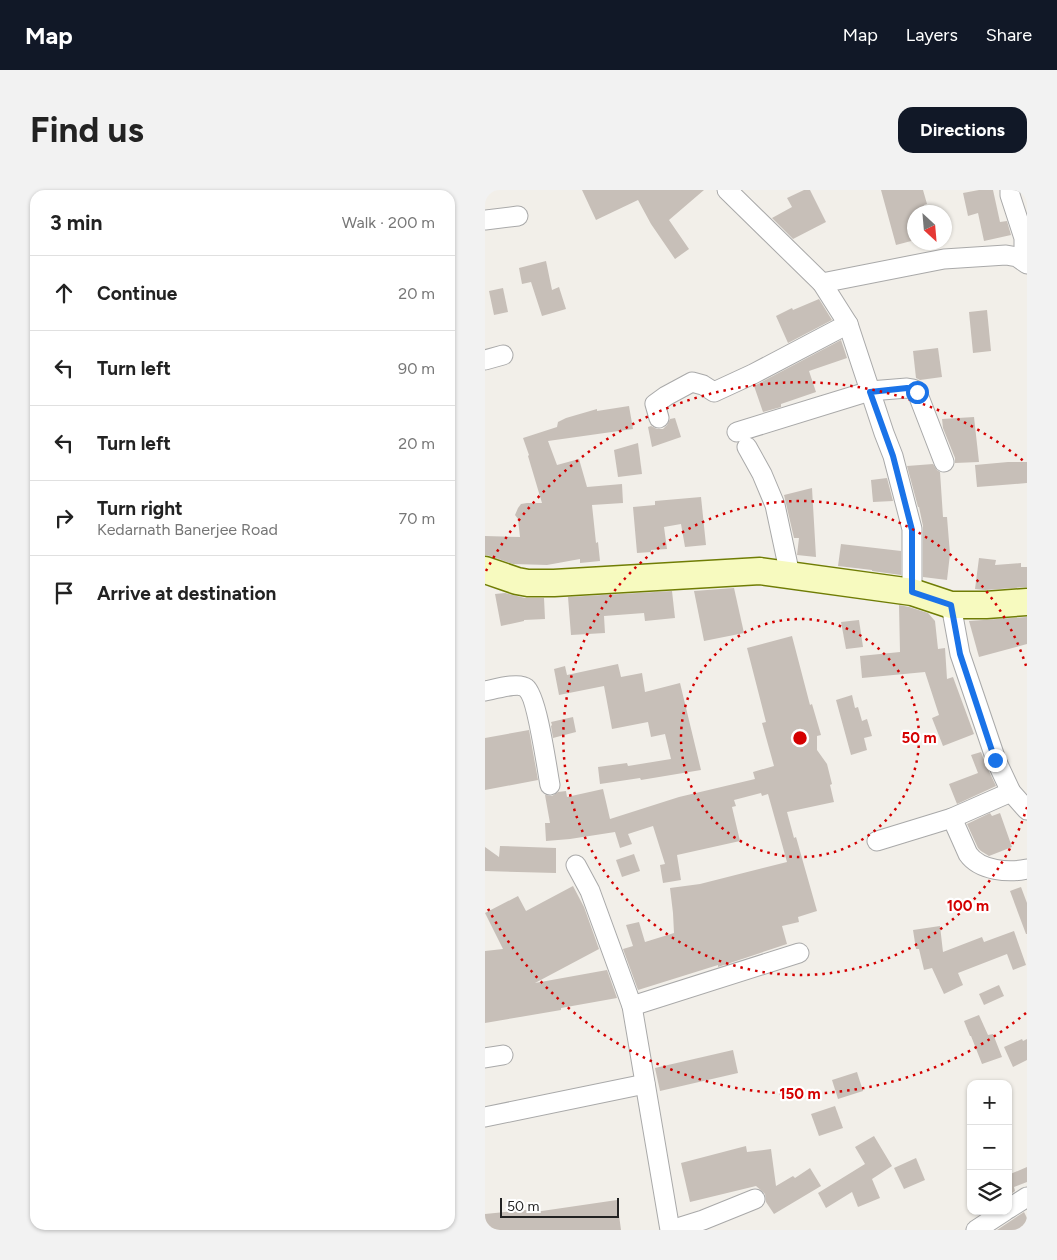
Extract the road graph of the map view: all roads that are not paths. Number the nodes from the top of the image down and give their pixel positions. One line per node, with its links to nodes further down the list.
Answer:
1 (727, 190): 6 (street)
2 (1010, 190): 5 (street)
3 (519, 216): 4 (street)
4 (485, 220)
5 (1024, 261): 6 (street)
6 (822, 283): 7 (street)
7 (848, 324): 8 (street); 9 (street)
8 (870, 392): 10 (street); 12 (street); 13 (street)
9 (659, 418)
10 (944, 462)
11 (485, 570): 12 (street)
12 (790, 575): 13 (street)
13 (912, 592): 15 (street)
14 (1027, 602): 15 (street)
15 (951, 605): 18 (street)
16 (485, 691): 17 (street)
17 (550, 785)
18 (1011, 792): 19 (street); 20 (street)
19 (1027, 810)
20 (952, 818): 21 (street); 23 (street)
21 (877, 840)
22 (576, 865): 25 (street)
23 (1027, 869)
24 (799, 953): 25 (street)
25 (632, 1006): 26 (street)
26 (645, 1084): 27 (street); 32 (street)
27 (485, 1117)
28 (1027, 1197): 30 (street)
29 (755, 1199): 32 (street)
30 (1012, 1207)
31 (999, 1215): 33 (street)
32 (671, 1230)
33 (976, 1230)

